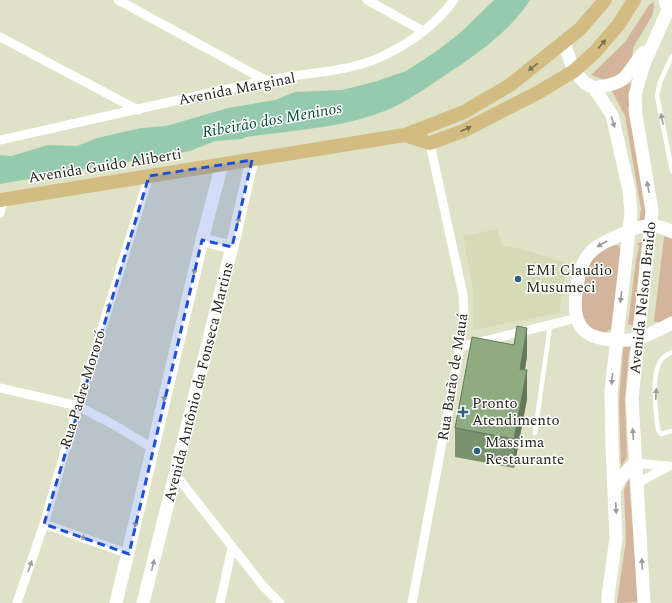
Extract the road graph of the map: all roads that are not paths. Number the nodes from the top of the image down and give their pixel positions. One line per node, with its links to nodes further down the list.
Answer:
1 (118, 0): 6 (street)
2 (367, 0): 8 (street)
3 (454, 0): 8 (street, Avenida Marginal)
4 (605, 0): 11 (main road, Avenida Guido Aliberti)
5 (634, 0): 13 (main road, one-way to 5)
6 (130, 3): 14 (street)
7 (668, 4): 10 (main road, Avenida Nelson Braido)
8 (423, 31): 14 (street, Avenida Marginal)
9 (0, 37): 16 (street)
10 (653, 42): 15 (main road); 27 (main road, Avenida Nelson Braido, one-way to 10)
11 (564, 43): 13 (main road, Avenida Nelson Braido); 17 (main road, Avenida Guido Aliberti, one-way to 17)
12 (672, 56): 23 (lane, one-way to 12)
13 (574, 71): 15 (main road, Avenida Nelson Braido); 20 (main road, one-way to 13)
14 (265, 80): 16 (street, Avenida Marginal)
15 (594, 88): 28 (main road, Avenida Nelson Braido, one-way to 28)
16 (138, 110): 19 (street, Avenida Marginal)
17 (425, 128): 18 (main road, Avenida Guido Aliberti); 20 (street, Rua Barão de Mauá)
18 (404, 135): 20 (main road, Avenida Guido Aliberti); 21 (main road, Avenida Guido Aliberti)
19 (0, 140)
20 (430, 143): 37 (street, Rua Barão de Mauá)
21 (252, 160): 22 (main road, Avenida Guido Aliberti); 31 (main road, Avenida Antônio da Fonseca Martins, one-way to 21)
22 (222, 164): 24 (main road, Avenida Guido Aliberti); 30 (main road, Avenida Antônio da Fonseca Martins)
23 (672, 171)
24 (149, 176): 25 (main road, Avenida Guido Aliberti); 40 (street, Rua Padre Mororó, one-way to 24)
25 (2, 200): 26 (street)
26 (0, 213)
27 (652, 225): 28 (main road); 29 (main road); 35 (main road, Avenida Nelson Braido)
28 (630, 230): 32 (main road, one-way to 32); 36 (main road, Avenida Nelson Braido, one-way to 36)
29 (672, 232)
30 (202, 240): 31 (main road); 43 (main road, Avenida Antônio da Fonseca Martins, one-way to 43)
31 (232, 247): 45 (main road, Avenida Antônio da Fonseca Martins)
32 (577, 318): 34 (street); 36 (main road)
33 (672, 323): 35 (main road)
34 (550, 326): 37 (street); 42 (lane)
35 (638, 339): 36 (main road); 44 (main road, Avenida Nelson Braido, one-way to 35)
36 (616, 340): 47 (main road, Avenida Nelson Braido, one-way to 47)
37 (460, 347): 58 (street, Rua Barão de Mauá)
38 (672, 352): 41 (lane, one-way to 38)
39 (0, 388): 40 (street)
40 (78, 406): 43 (street); 48 (street, Rua Padre Mororó)
41 (672, 431)
42 (535, 433)
43 (152, 448): 50 (main road, Avenida Antônio da Fonseca Martins, one-way to 50)
44 (635, 463): 46 (main road, Avenida Nelson Braido); 46 (street); 47 (main road)
45 (175, 474): 49 (street); 55 (main road, Avenida Antônio da Fonseca Martins, one-way to 45)
46 (638, 483): 52 (main road, Avenida Nelson Braido, one-way to 46)
47 (615, 489): 51 (main road, Avenida Nelson Braido, one-way to 51)
48 (44, 524): 50 (street, one-way to 50); 53 (street, Rua Padre Mororó, one-way to 48)
49 (232, 548): 56 (street); 57 (street)
50 (129, 554): 54 (main road, Avenida Antônio da Fonseca Martins)
51 (606, 601)
52 (643, 602)
53 (17, 603)
54 (116, 603)
55 (143, 603)
56 (220, 603)
57 (280, 603)
58 (412, 603)

